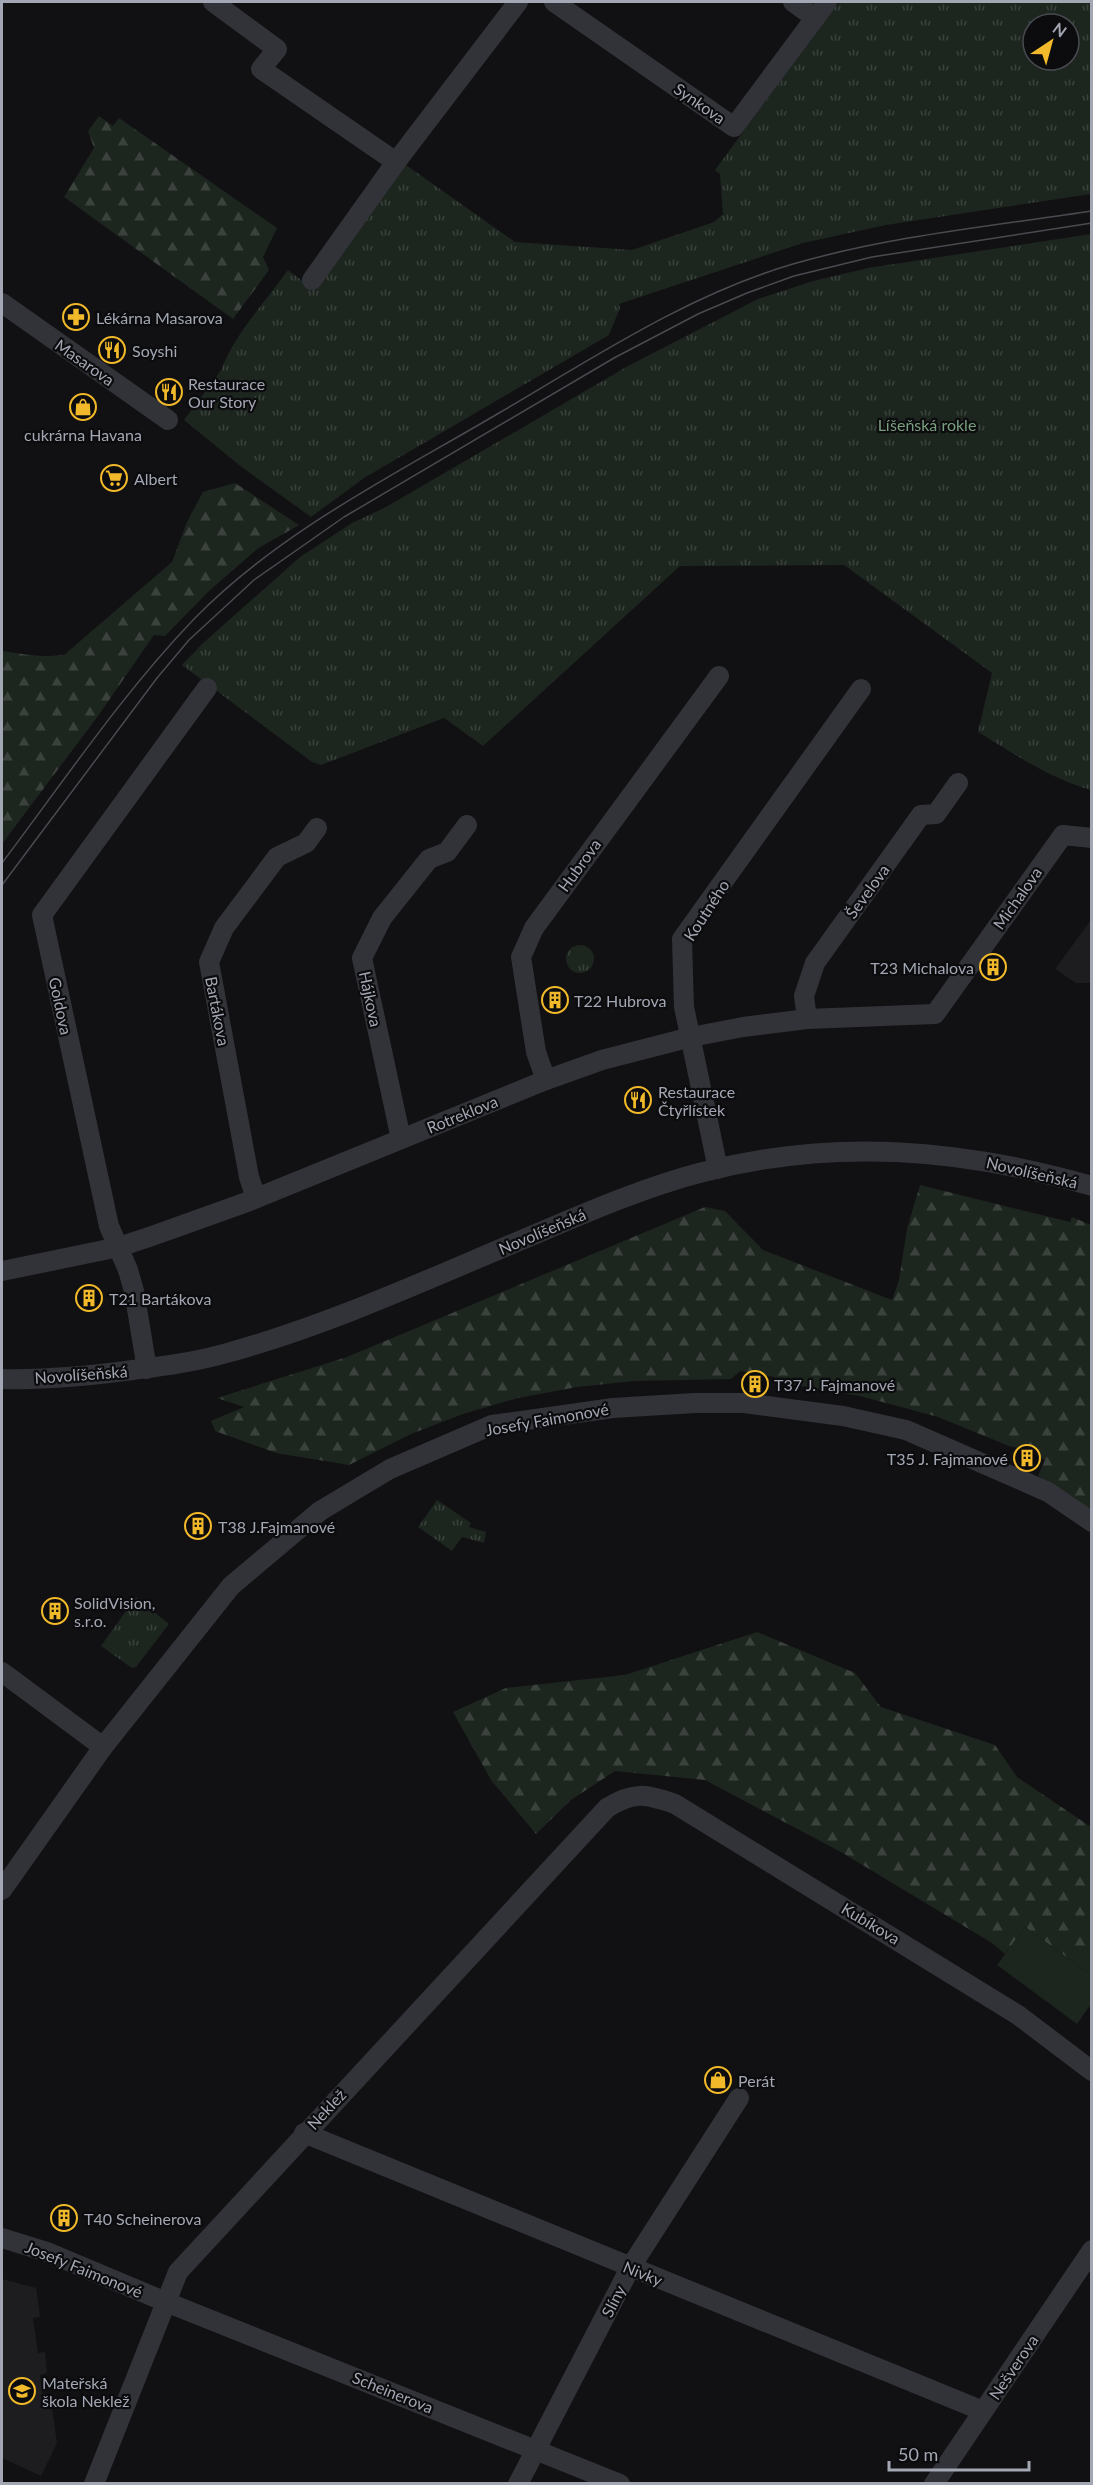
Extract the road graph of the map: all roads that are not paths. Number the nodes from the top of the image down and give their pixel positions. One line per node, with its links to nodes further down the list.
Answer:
1 (213, 2): 7 (street)
2 (518, 2): 7 (street)
3 (554, 2): 6 (street, Synkova)
4 (793, 2): 6 (street)
5 (827, 2): 6 (street)
6 (815, 18)
7 (396, 162): 8 (street)
8 (312, 280)
9 (2, 303): 10 (street, Masarova)
10 (168, 420)
11 (719, 676): 21 (street, Hubrova)
12 (207, 688): 26 (street, Goldova)
13 (861, 689): 20 (street, Koutného)
14 (958, 783): 19 (street, Ševelova)
15 (467, 825): 22 (street, Hájkova)
16 (316, 828): 25 (street, Bartákova)
17 (1092, 837): 18 (street, Michalova)
18 (935, 1014): 19 (street, Rotreklova)
19 (807, 1020): 20 (street, Rotreklova)
20 (691, 1036): 21 (street, Rotreklova); 23 (street, Koutného)
21 (546, 1080): 22 (street, Rotreklova)
22 (401, 1139): 25 (street, Rotreklova)
23 (718, 1169): 24 (street, Novolíšeňská); 28 (street, Novolíšeňská)
24 (1092, 1186)
25 (256, 1198): 26 (street, Rotreklova)
26 (119, 1247): 27 (street, Rotreklova); 28 (street, Goldova)
27 (2, 1271)
28 (147, 1369): 29 (street, Novolíšeňská)
29 (2, 1378)
30 (1092, 1522): 32 (street, Josefy Faimonové)
31 (2, 1672): 32 (street)
32 (103, 1747): 34 (street, Josefy Faimonové)
33 (640, 1794): 35 (street, Kubíkova); 37 (street, Neklež)
34 (2, 1890)
35 (1092, 2071)
36 (739, 2098): 40 (street, Slíny)
37 (304, 2133): 40 (street, Nivky); 41 (street, Neklež)
38 (2, 2238): 41 (street, Josefy Faimonové)
39 (1092, 2250): 42 (street, Nešverova)
40 (630, 2268): 42 (street, Nivky); 43 (street, Slíny)
41 (166, 2302): 43 (street, Scheinerova); 44 (street, Neklež)
42 (983, 2411): 47 (street, Nešverova)
43 (536, 2449): 45 (street, Slíny); 46 (street, Scheinerova)
44 (94, 2484)
45 (518, 2484)
46 (620, 2484)
47 (934, 2484)

